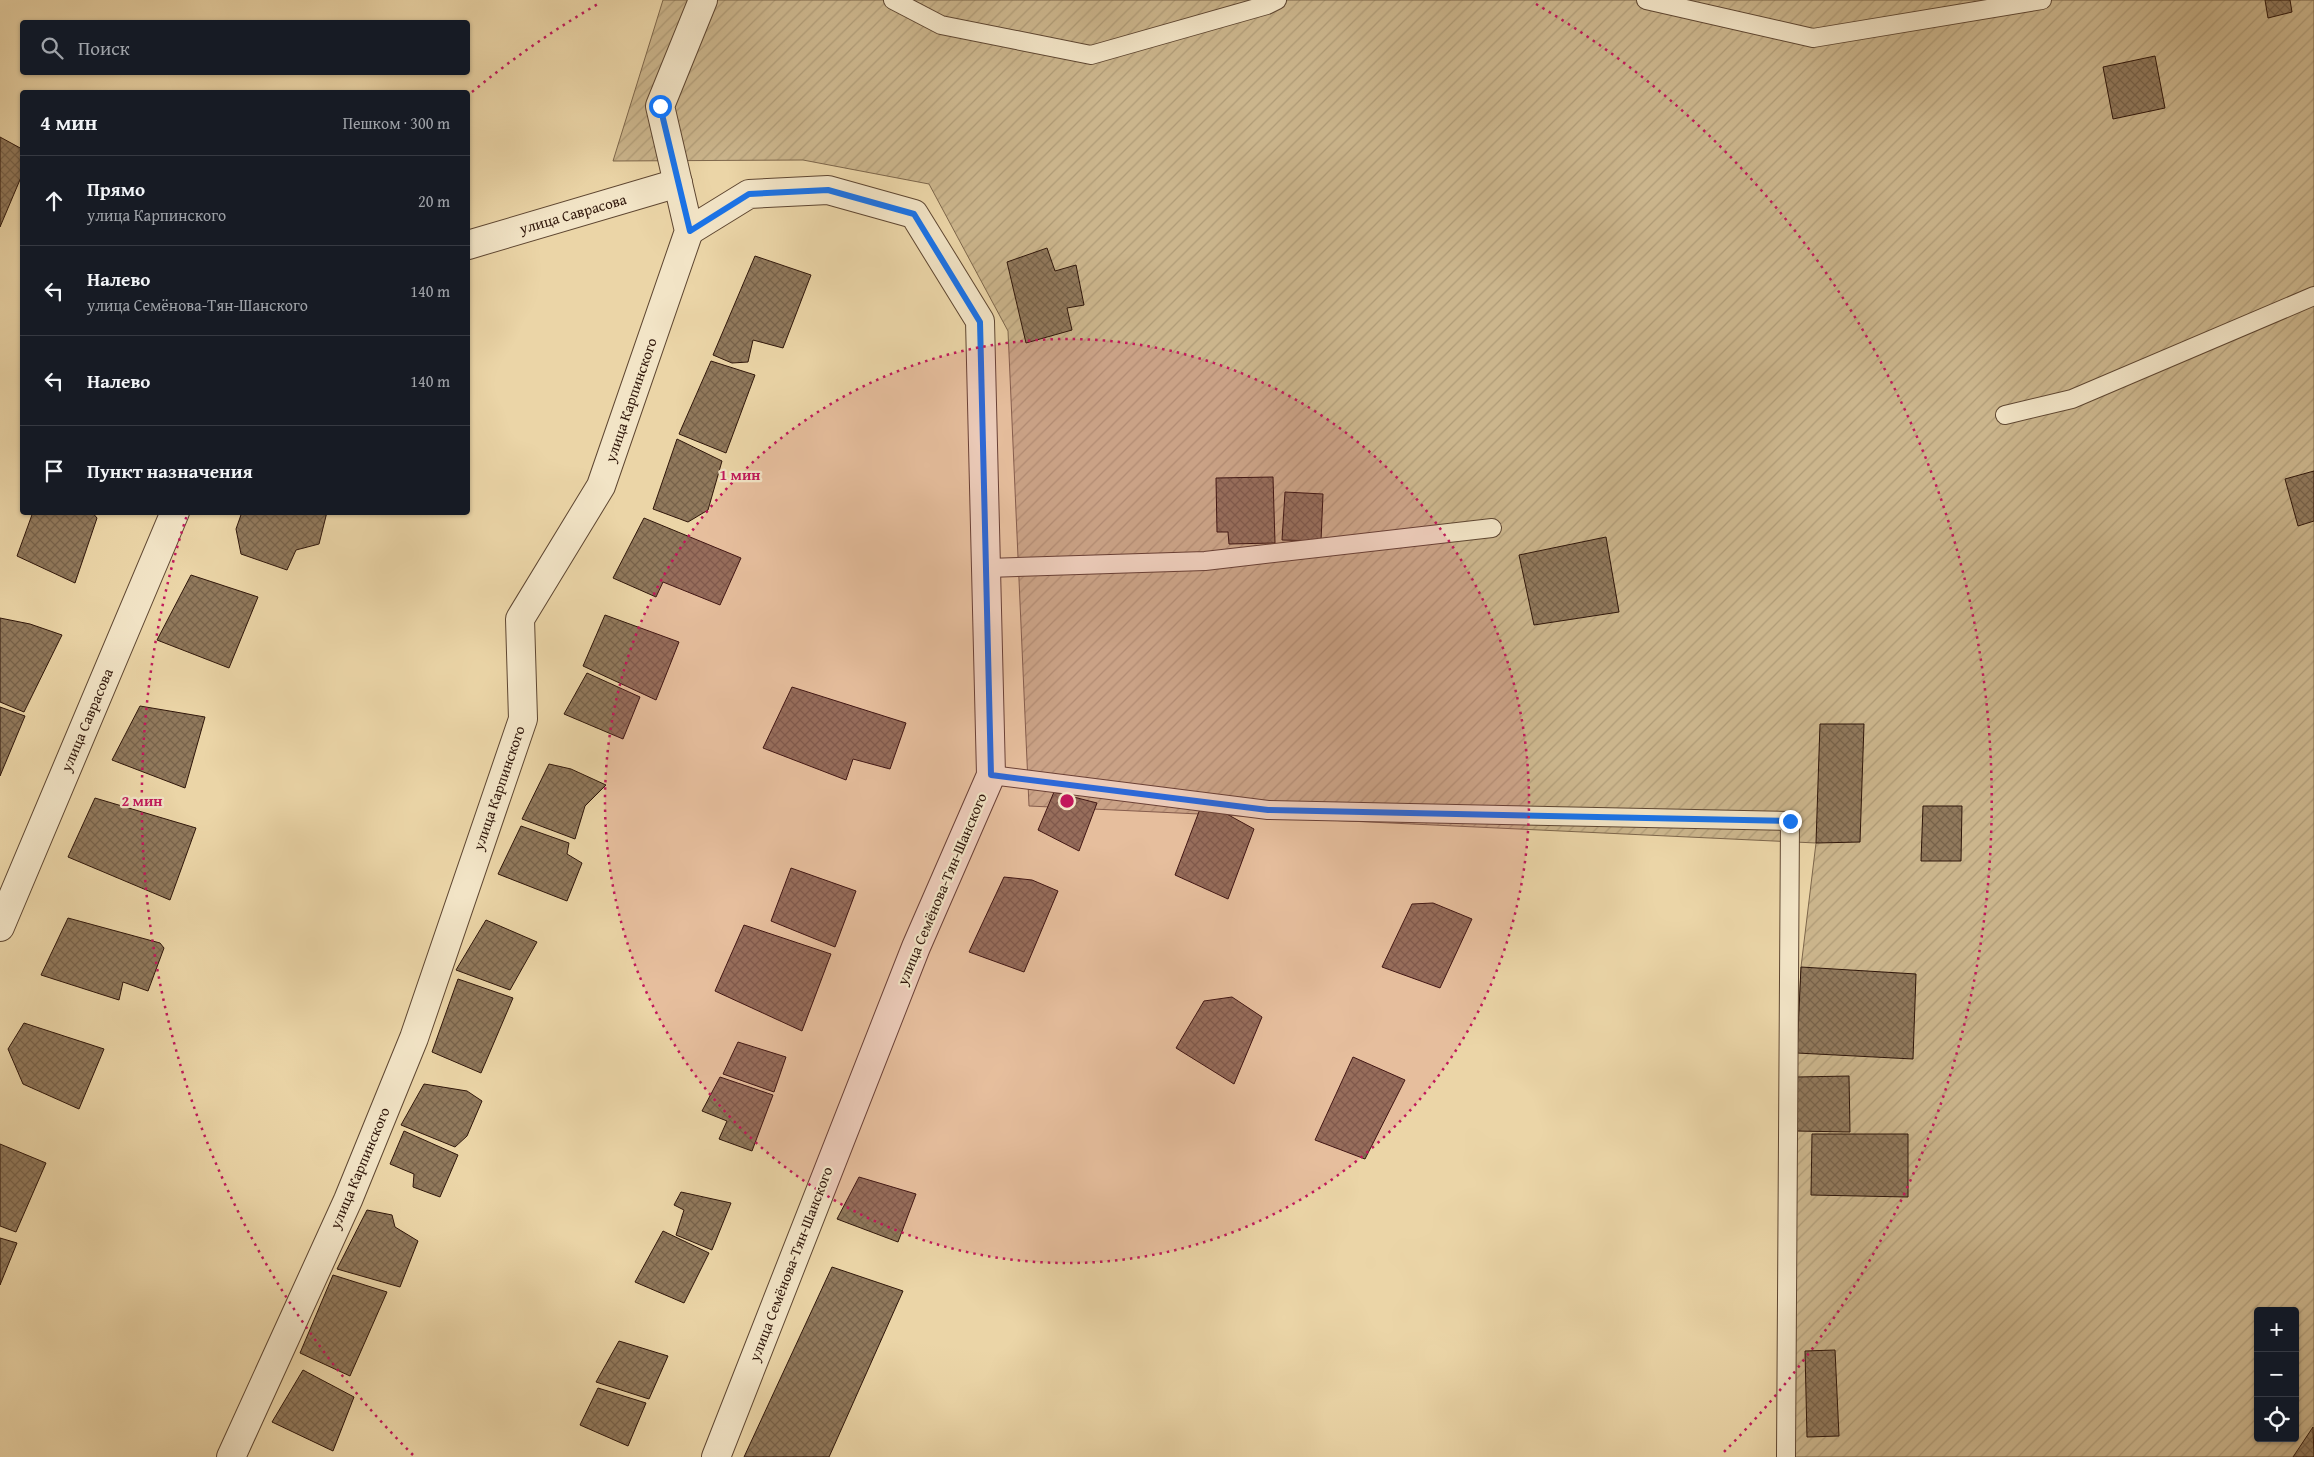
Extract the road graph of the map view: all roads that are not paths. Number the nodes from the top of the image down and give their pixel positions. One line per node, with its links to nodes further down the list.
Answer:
1 (703, 0): 6 (street)
2 (893, 0): 3 (lane)
3 (1278, 0)
4 (1646, 0): 5 (lane)
5 (2042, 0)
6 (678, 183): 7 (street); 8 (street, улица Саврасова)
7 (690, 231): 13 (street, улица Семёнова-Тян-Шанского); 16 (street, улица Карпинского)
8 (470, 245)
9 (2314, 296): 10 (lane)
10 (2005, 415)
11 (174, 515): 15 (street, улица Саврасова)
12 (1492, 528): 13 (lane)
13 (987, 568): 14 (street, улица Семёнова-Тян-Шанского)
14 (991, 775): 17 (street, улица Семёнова-Тян-Шанского); 18 (lane)
15 (0, 928)
16 (231, 1457)
17 (716, 1457)
18 (1786, 1457)

